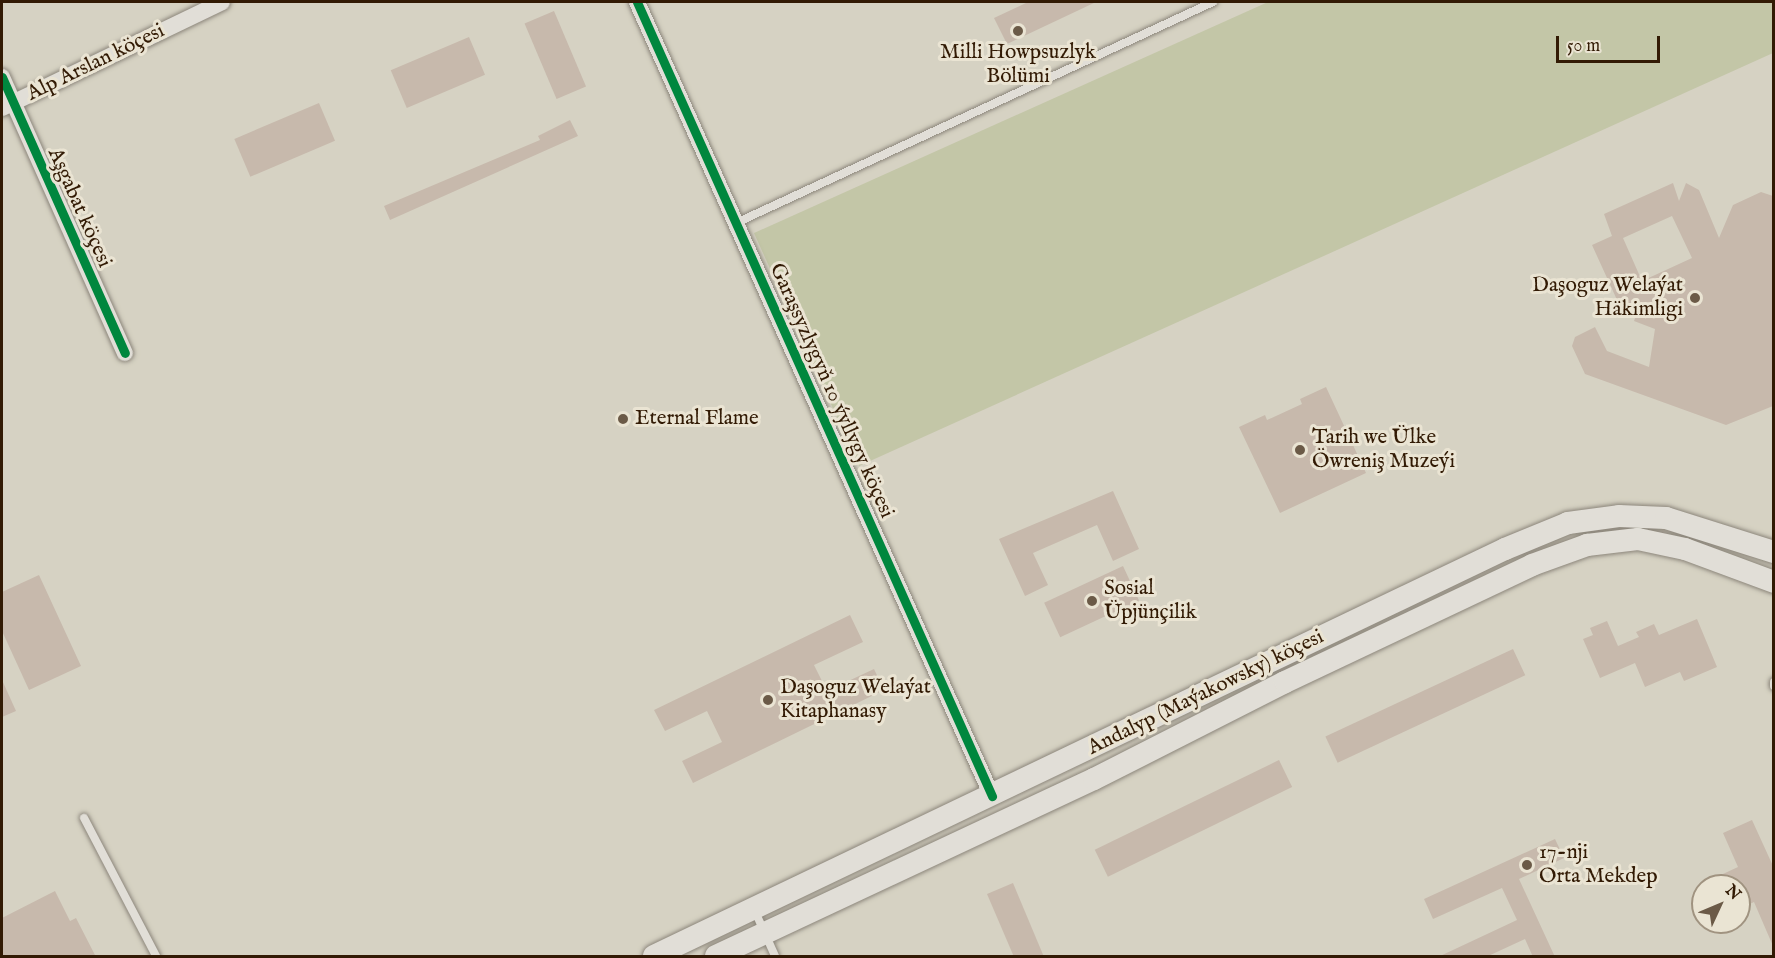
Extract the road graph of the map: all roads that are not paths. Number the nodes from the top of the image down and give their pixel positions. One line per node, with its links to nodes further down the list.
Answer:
1 (222, 2): 5 (street, Alp Arslan köçesi)
2 (637, 2): 6 (street, Garaşsyzlygyň 10 ýyllygy köçesi)
3 (1213, 2): 6 (lane)
4 (2, 78): 5 (street, Aşgabat köçesi)
5 (7, 106): 7 (street, Aşgabat köçesi)
6 (736, 223): 10 (street, Garaşsyzlygyň 10 ýyllygy köçesi)
7 (124, 353)
8 (1773, 552): 10 (main road, Andalyp (Maýakowsky) köçesi)
9 (1773, 582): 13 (main road, Andalyp (Maýakowsky) köçesi)
10 (992, 795): 12 (main road, Andalyp (Maýakowsky) köçesi)
11 (84, 818): 14 (lane)
12 (754, 909): 13 (lane); 15 (main road, Andalyp (Maýakowsky) köçesi)
13 (765, 932): 16 (main road, Andalyp (Maýakowsky) köçesi); 17 (lane)
14 (156, 957)
15 (654, 957)
16 (716, 957)
17 (775, 957)

